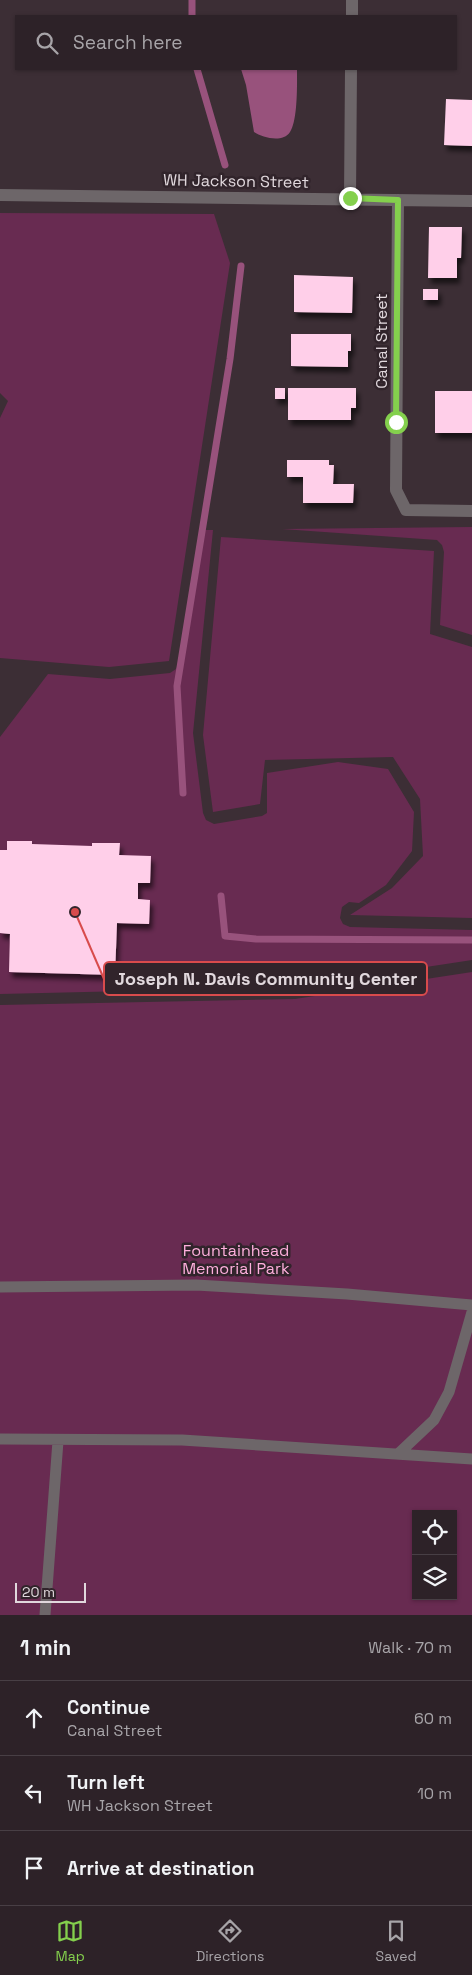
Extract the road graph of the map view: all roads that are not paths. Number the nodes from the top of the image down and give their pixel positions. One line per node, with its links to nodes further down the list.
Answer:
1 (352, 0): 2 (street)
2 (352, 15)
3 (351, 70): 5 (street)
4 (0, 195): 5 (street, WH Jackson Street)
5 (350, 198): 6 (street, WH Jackson Street)
6 (398, 200): 7 (street, WH Jackson Street); 8 (street, Canal Street)
7 (472, 201)
8 (472, 511)
9 (0, 1287): 10 (lane)
10 (472, 1305)
11 (472, 1312): 14 (lane)
12 (0, 1439): 13 (lane)
13 (58, 1441): 14 (lane); 16 (lane)
14 (398, 1454): 15 (lane)
15 (472, 1459)
16 (45, 1615)

